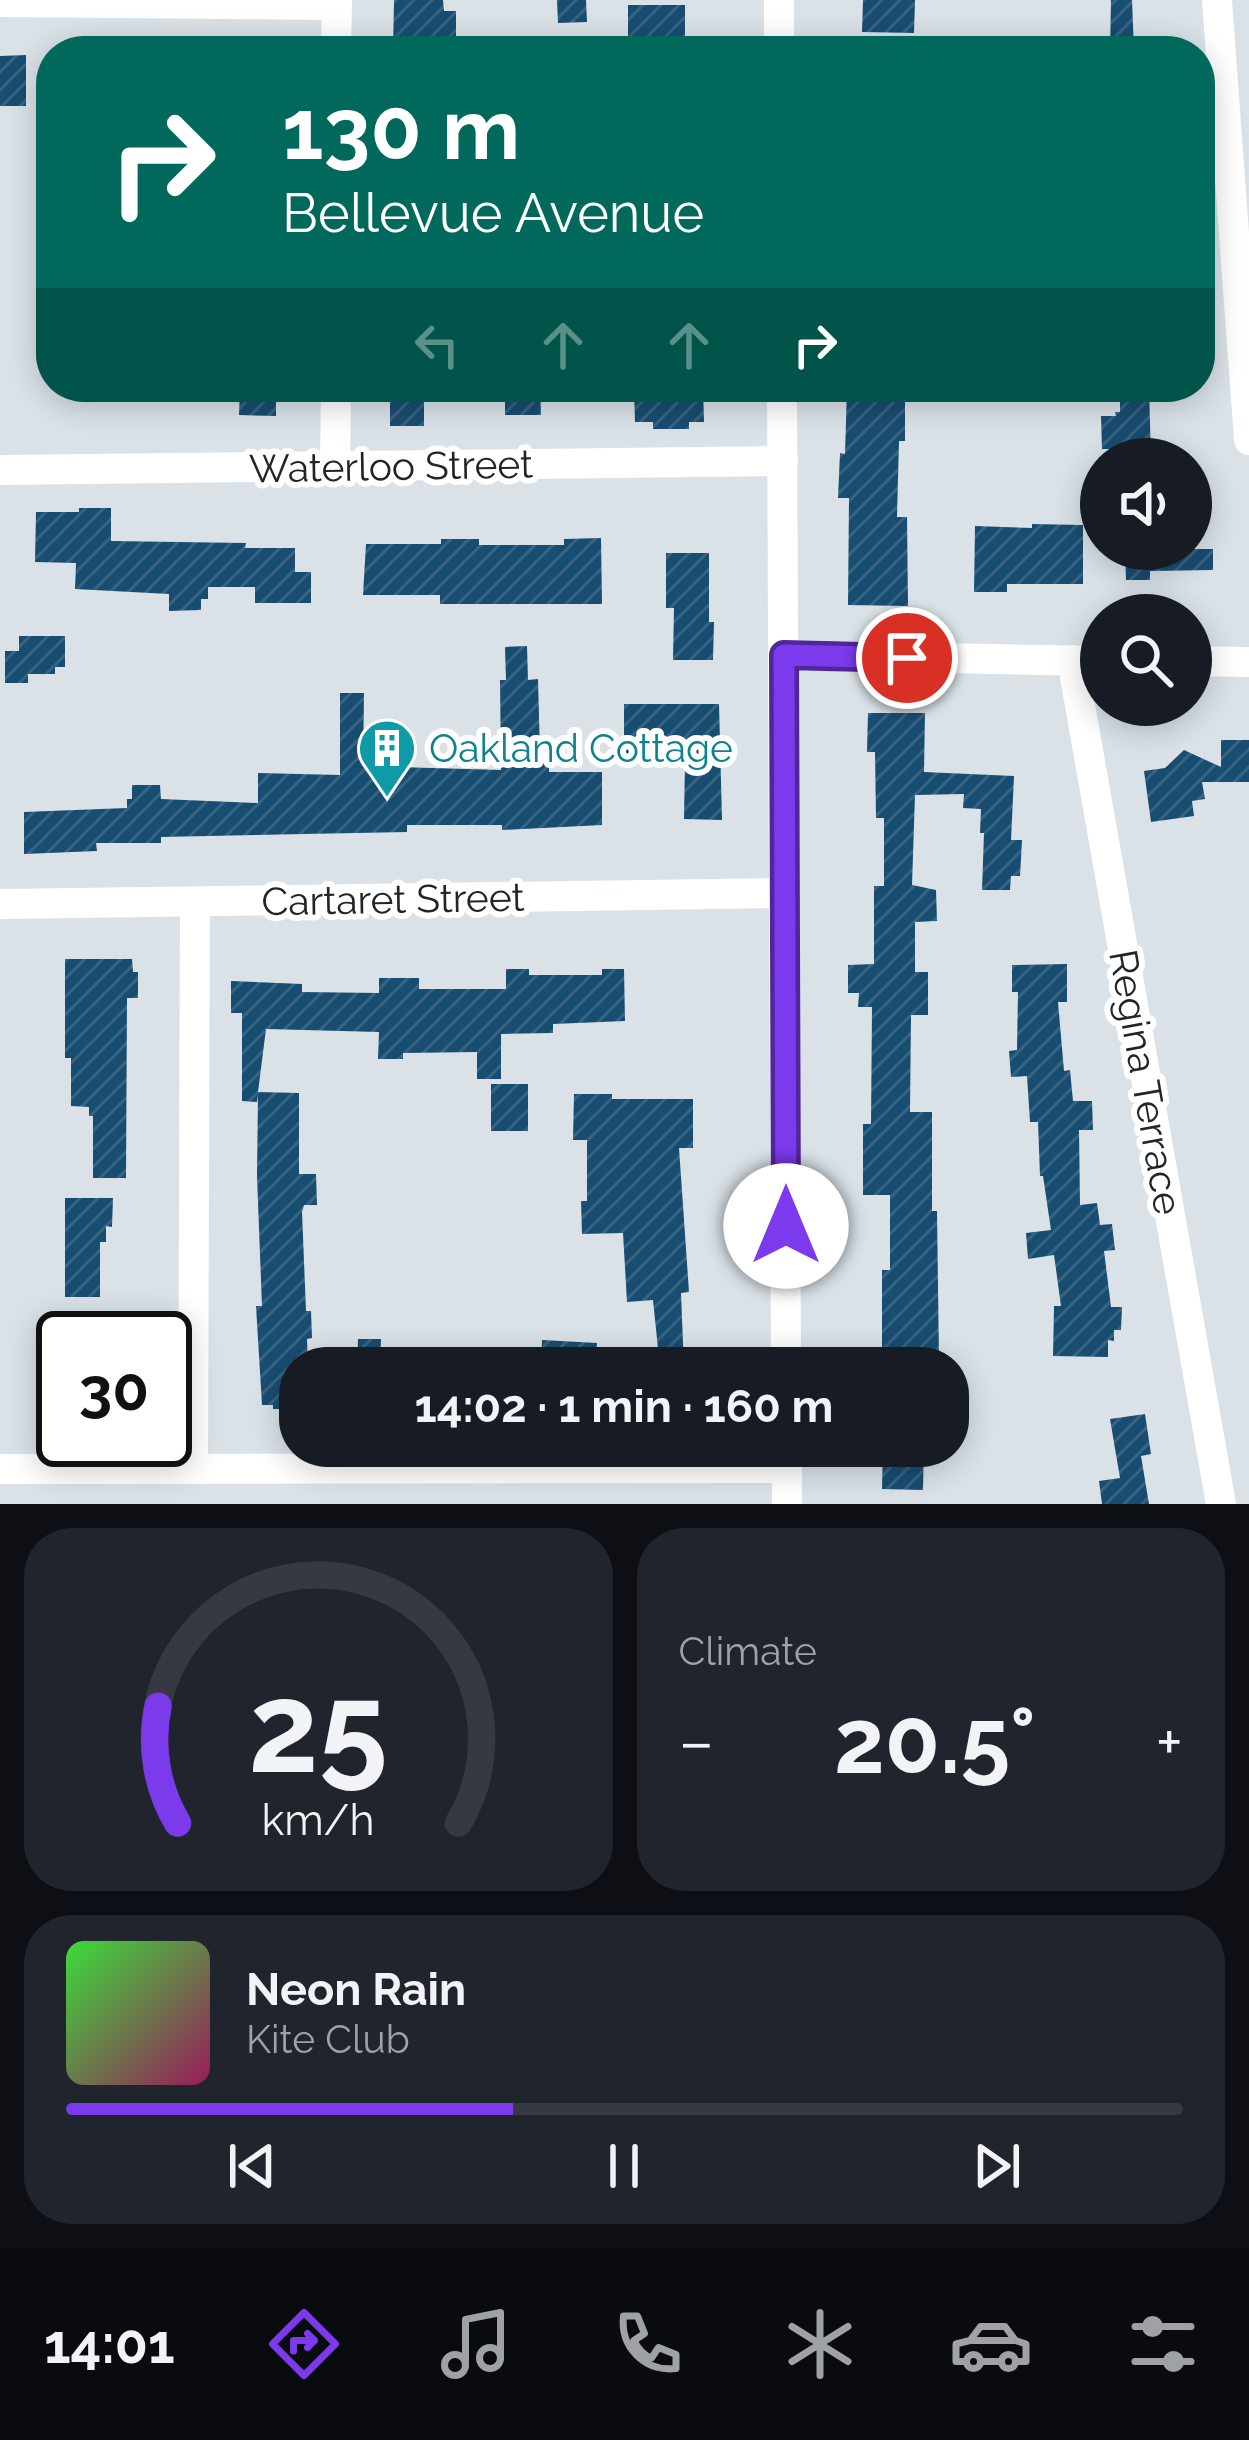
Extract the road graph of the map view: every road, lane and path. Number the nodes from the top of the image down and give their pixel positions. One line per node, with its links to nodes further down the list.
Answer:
1 (779, 0): 6 (street)
2 (1217, 0): 7 (street)
3 (0, 2): 4 (street)
4 (337, 3): 5 (street)
5 (336, 36)
6 (779, 36)
7 (1245, 295): 10 (street)
8 (336, 402): 12 (street)
9 (782, 402): 11 (street)
10 (1249, 440)
11 (783, 461): 12 (street, Waterloo Street); 14 (street)
12 (335, 467): 13 (street, Waterloo Street)
13 (0, 470)
14 (784, 655): 15 (street); 19 (street)
15 (1080, 660)
16 (1212, 661): 17 (street)
17 (1249, 662)
18 (1097, 726): 28 (street, Regina Terrace)
19 (785, 892): 20 (street, Cartaret Street); 22 (street)
20 (195, 902): 21 (street, Cartaret Street); 24 (street)
21 (0, 904)
22 (786, 1347)
23 (279, 1466): 24 (street)
24 (194, 1467): 26 (street)
25 (787, 1467): 27 (street)
26 (0, 1468)
27 (787, 1504)
28 (1221, 1504)

